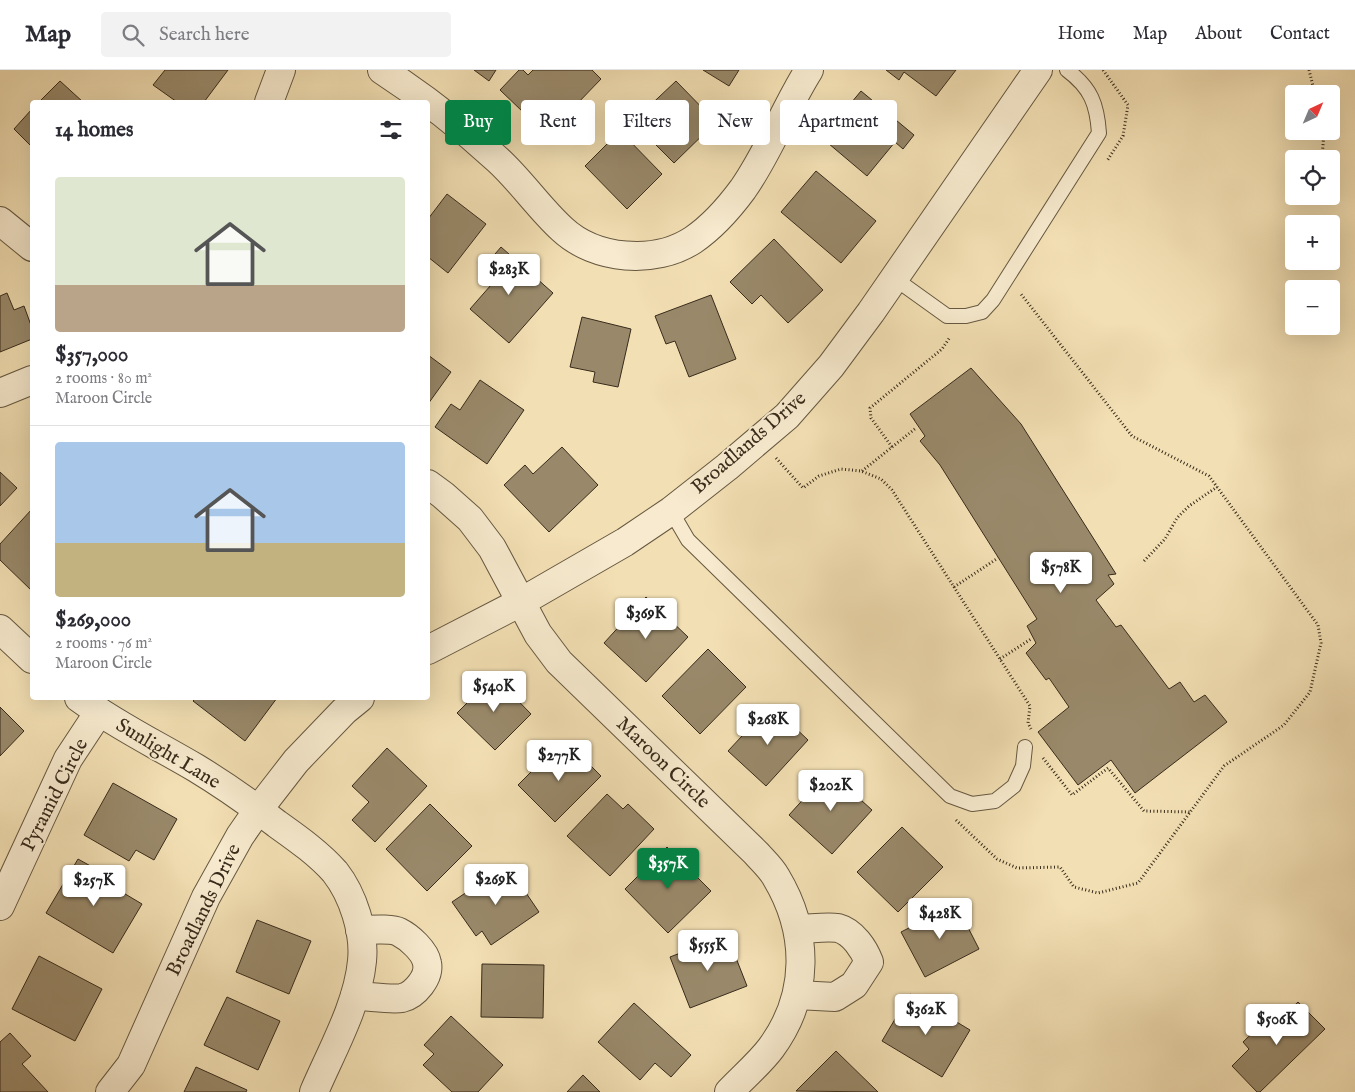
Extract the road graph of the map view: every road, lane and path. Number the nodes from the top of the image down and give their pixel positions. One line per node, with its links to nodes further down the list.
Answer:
1 (281, 70): 8 (street)
2 (382, 70): 9 (street)
3 (808, 70): 10 (street)
4 (1038, 70): 13 (street, Broadlands Drive)
5 (1067, 70): 13 (lane)
6 (1309, 70): 7 (path)
7 (1313, 85)
8 (271, 100)
9 (428, 100)
10 (430, 102)
11 (0, 221): 12 (street)
12 (30, 245)
13 (894, 278): 24 (street, Broadlands Drive)
14 (1021, 294): 23 (path)
15 (950, 337): 19 (path)
16 (30, 381): 17 (street)
17 (0, 392)
18 (916, 428): 19 (path)
19 (892, 447): 21 (path)
20 (774, 456): 21 (path)
21 (861, 471): 27 (path)
22 (430, 485): 28 (street, Maroon Circle)
23 (1217, 487): 26 (path); 39 (path)
24 (671, 511): 28 (street, Broadlands Drive); 37 (lane)
25 (998, 558): 27 (path)
26 (1144, 561)
27 (954, 587): 33 (path)
28 (520, 602): 31 (street, Broadlands Drive); 42 (street, Maroon Circle)
29 (0, 629): 32 (street)
30 (1031, 639): 33 (path)
31 (430, 649)
32 (30, 657)
33 (1000, 659): 36 (path)
34 (358, 700): 38 (street, Broadlands Drive)
35 (89, 705): 38 (street, Sunlight Lane); 41 (street, Pyramid Circle)
36 (1033, 732)
37 (1032, 749): 39 (path)
38 (258, 810): 43 (street); 46 (street, Broadlands Drive)
39 (1191, 812): 40 (path)
40 (954, 818)
41 (0, 906)
42 (798, 929): 44 (street, Maroon Circle); 44 (street)
43 (360, 930): 45 (street); 45 (street)
44 (797, 995): 48 (street, Maroon Circle)
45 (355, 996): 47 (street)
46 (110, 1092)
47 (314, 1092)
48 (728, 1092)

